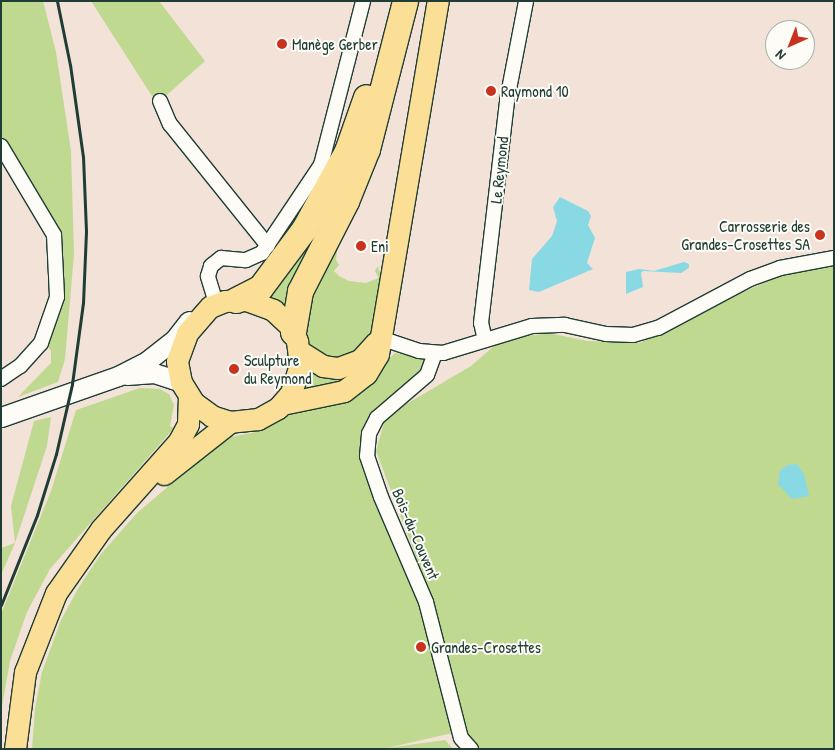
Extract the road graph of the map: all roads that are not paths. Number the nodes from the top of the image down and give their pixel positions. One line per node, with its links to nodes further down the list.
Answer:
1 (363, 1): 8 (street)
2 (389, 1): 10 (highway)
3 (405, 1): 13 (highway)
4 (438, 1): 11 (main road)
5 (526, 1): 12 (street, Le Reymond)
6 (160, 101): 8 (street)
7 (1, 146): 16 (street)
8 (268, 246): 10 (street)
9 (834, 258): 12 (street)
10 (221, 303): 13 (main road); 15 (main road); 17 (main road)
11 (380, 338): 13 (main road); 14 (street); 18 (main road)
12 (485, 340): 14 (street)
13 (296, 342): 18 (main road)
14 (435, 353): 23 (street, Bois-du-Couvent)
15 (118, 376): 17 (main road); 19 (main road)
16 (1, 379)
17 (185, 389): 20 (main road); 21 (main road)
18 (282, 404): 20 (main road)
19 (1, 417)
20 (230, 422): 21 (main road)
21 (125, 503): 22 (main road)
22 (15, 749)
23 (470, 749)

